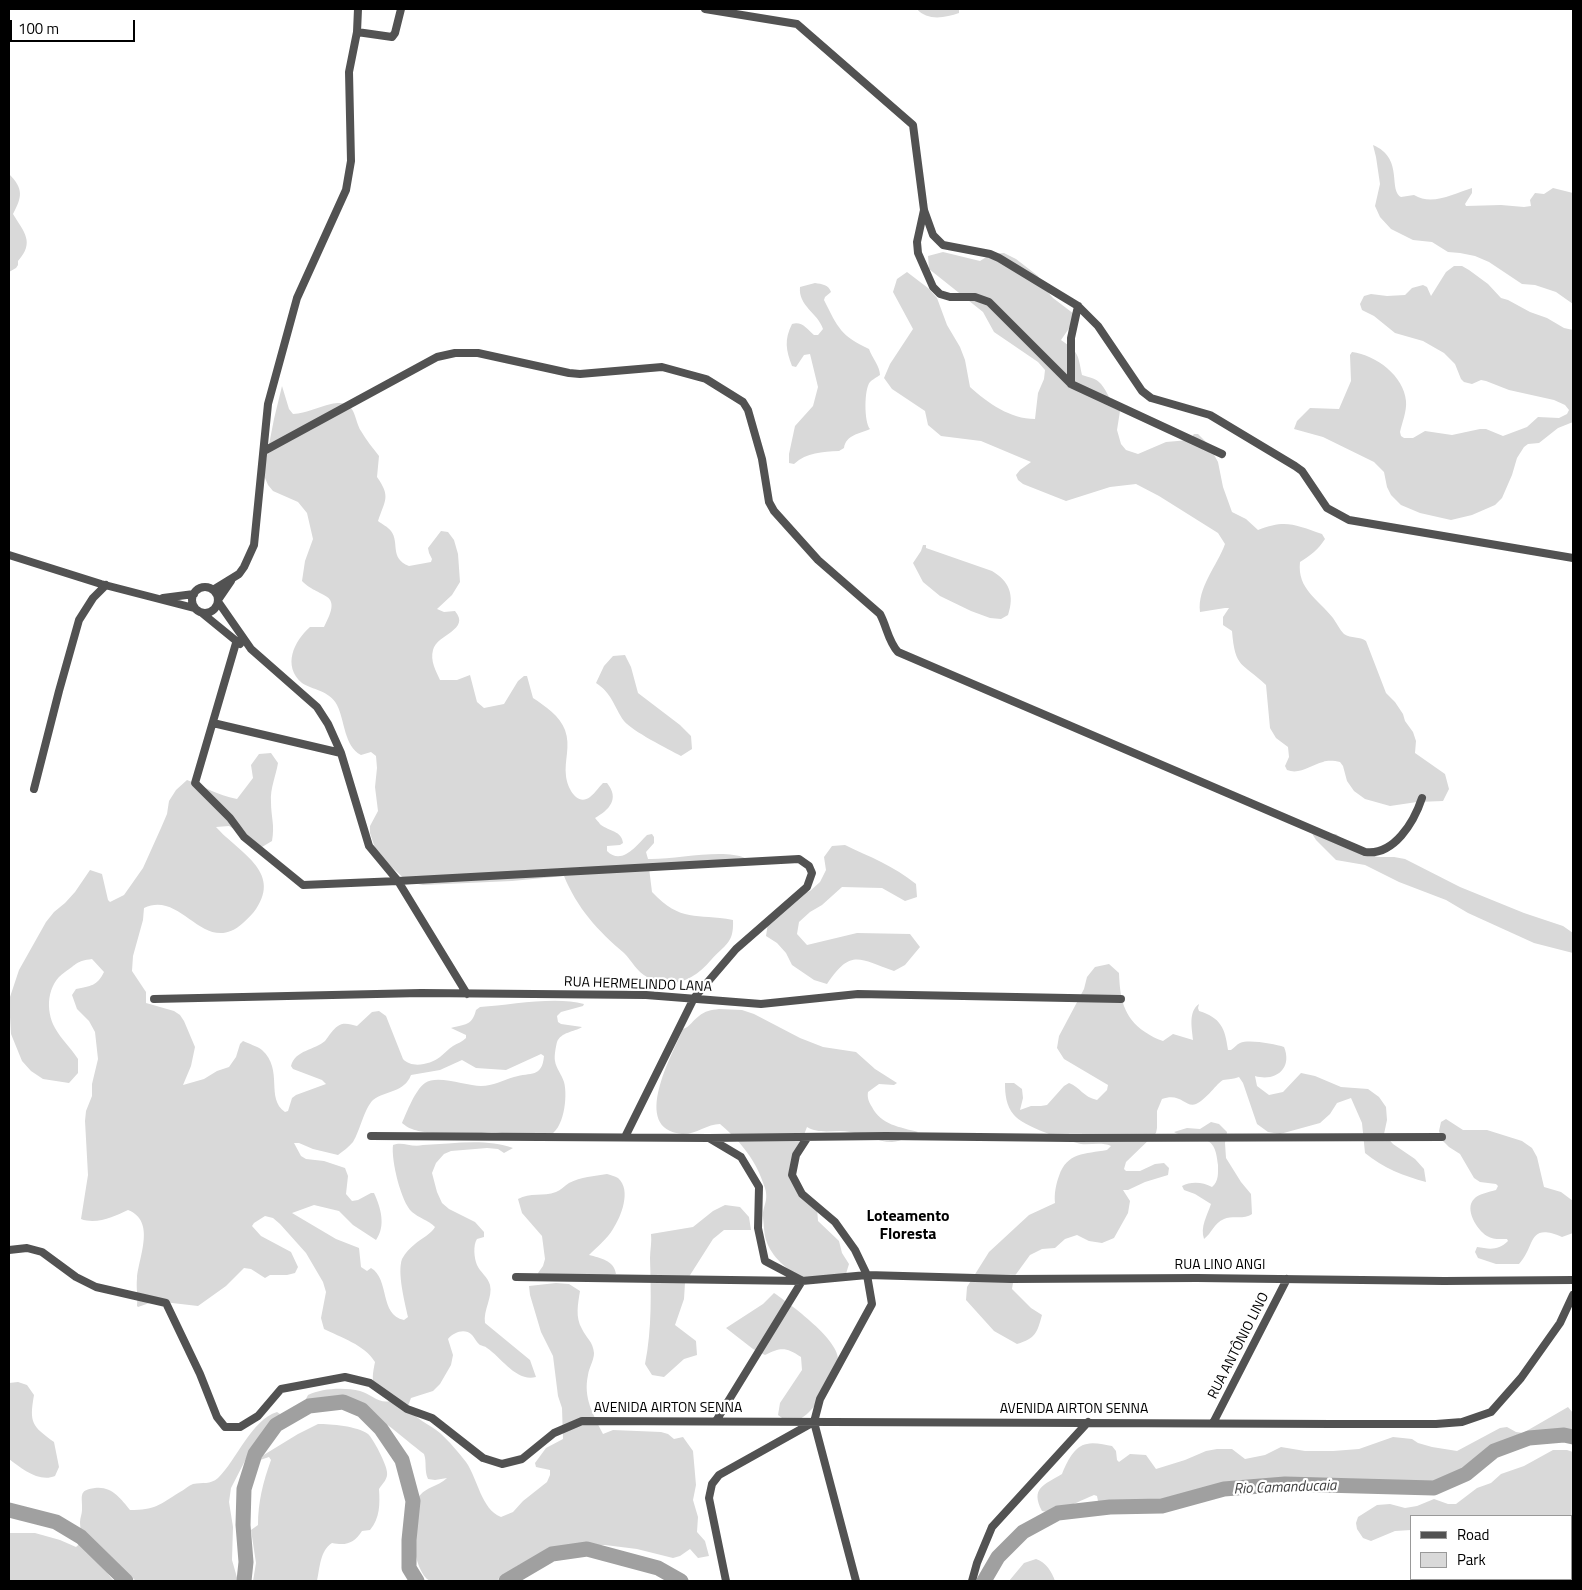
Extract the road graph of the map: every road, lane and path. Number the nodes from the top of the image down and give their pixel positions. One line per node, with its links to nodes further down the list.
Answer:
1 (358, 9): 4 (street)
2 (401, 9): 4 (street)
3 (705, 9): 5 (street)
4 (357, 32): 8 (street)
5 (924, 210): 6 (street); 7 (street)
6 (1078, 306): 7 (street); 11 (street)
7 (1071, 384): 9 (street)
8 (264, 450): 12 (street); 25 (street)
9 (1222, 454)
10 (9, 555): 13 (street)
11 (1573, 558)
12 (232, 579): 14 (street); 17 (street)
13 (106, 585): 16 (street); 24 (street)
14 (213, 590): 15 (street); 17 (street)
15 (194, 594): 16 (street); 18 (street)
16 (159, 598): 18 (street)
17 (218, 602): 19 (street); 21 (street)
18 (194, 608): 19 (street)
19 (202, 613): 20 (street)
20 (236, 643): 21 (street); 22 (street)
21 (251, 649): 23 (street)
22 (213, 722): 23 (street); 26 (street)
23 (341, 753): 26 (street)
24 (34, 789)
25 (1422, 798)
26 (398, 881): 27 (street); 28 (street)
27 (466, 994): 28 (street, RUA HERMELINDO LANA); 29 (street, RUA HERMELINDO LANA)
28 (694, 998): 30 (street, RUA HERMELINDO LANA); 32 (street)
29 (154, 999)
30 (1121, 999)
31 (371, 1136): 32 (street)
32 (624, 1137): 34 (street)
33 (1442, 1137): 35 (street)
34 (710, 1138): 35 (street); 41 (street)
35 (807, 1138): 37 (street)
36 (9, 1250): 43 (street, AVENIDA AIRTON SENNA)
37 (867, 1274): 39 (street, RUA LINO ANGI); 41 (street, RUA LINO ANGI); 44 (street)
38 (516, 1277): 41 (street, RUA LINO ANGI)
39 (1287, 1279): 40 (street, RUA LINO ANGI); 46 (street, RUA ANTÔNIO LINO)
40 (1573, 1280)
41 (802, 1281): 43 (street)
42 (1573, 1295): 46 (street, AVENIDA AIRTON SENNA)
43 (716, 1421): 44 (street, AVENIDA AIRTON SENNA)
44 (814, 1422): 45 (street, AVENIDA AIRTON SENNA); 47 (street); 48 (street)
45 (1088, 1422): 46 (street, AVENIDA AIRTON SENNA); 49 (street)
46 (1213, 1423)
47 (726, 1581)
48 (856, 1581)
49 (972, 1581)

